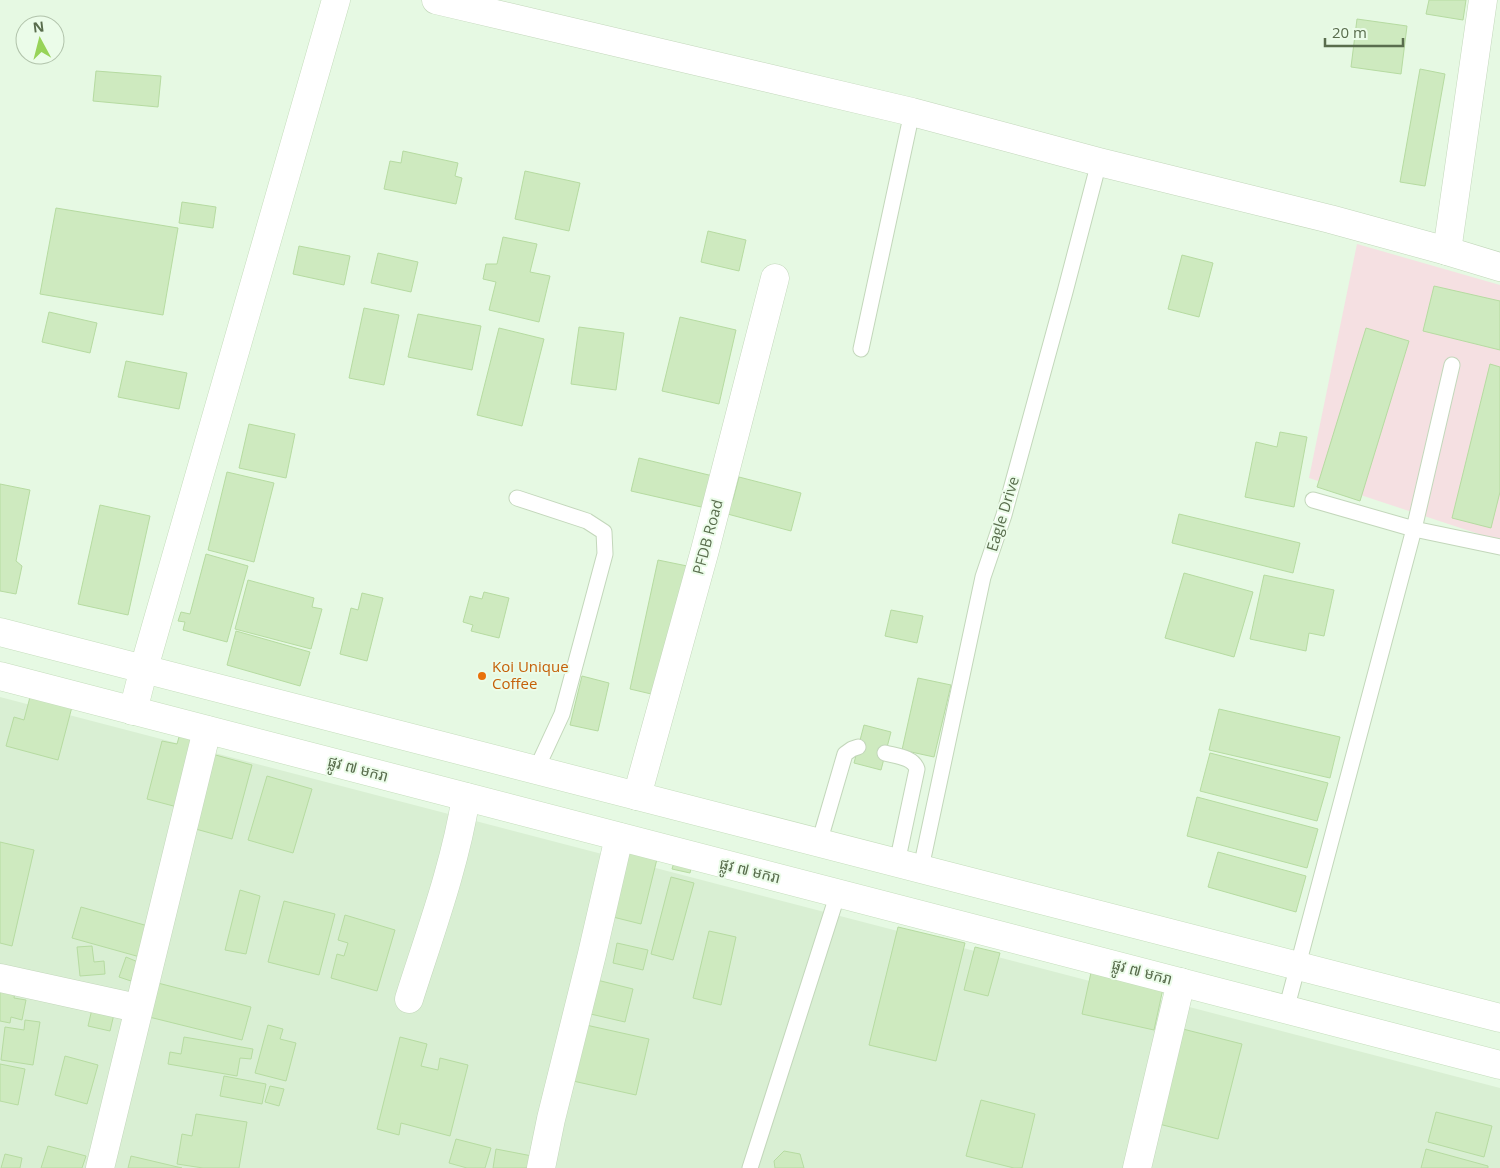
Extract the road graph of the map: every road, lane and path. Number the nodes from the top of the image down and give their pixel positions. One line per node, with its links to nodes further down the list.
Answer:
1 (336, 0): 16 (street)
2 (436, 0): 4 (street)
3 (1483, 0): 6 (street)
4 (912, 112): 5 (street); 9 (lane)
5 (1098, 162): 6 (street); 27 (lane, Eagle Drive)
6 (1447, 251): 7 (street)
7 (1500, 267)
8 (775, 278): 23 (street, PFDB Road)
9 (861, 349)
10 (1452, 365): 13 (lane)
11 (517, 498): 22 (lane)
12 (1313, 500): 13 (lane)
13 (1414, 529): 14 (lane); 29 (lane)
14 (1500, 547)
15 (0, 632): 16 (street)
16 (144, 668): 18 (street); 22 (street)
17 (0, 676): 18 (street, ផ្លូវ ៧ មករា)
18 (134, 711): 19 (street, ផ្លូវ ៧ មករា)
19 (207, 730): 24 (street, ផ្លូវ ៧ មករា); 33 (street)
20 (858, 747): 26 (lane)
21 (885, 754): 27 (lane)
22 (536, 770): 23 (street)
23 (637, 796): 26 (street)
24 (466, 797): 25 (street, ផ្លូវ ៧ មករា); 32 (street)
25 (619, 837): 28 (street, ផ្លូវ ៧ មករា); 38 (street)
26 (819, 842): 27 (street)
27 (909, 866): 29 (street)
28 (838, 893): 31 (street, ផ្លូវ ៧ មករា); 39 (lane)
29 (1297, 966): 34 (lane); 35 (street)
30 (0, 978): 33 (street)
31 (1181, 982): 34 (street, ផ្លូវ ៧ មករា); 40 (street)
32 (409, 999)
33 (137, 1008): 37 (street)
34 (1286, 1010): 36 (street, ផ្លូវ ៧ មករា)
35 (1500, 1018)
36 (1500, 1065)
37 (100, 1168)
38 (541, 1168)
39 (750, 1168)
40 (1137, 1168)

